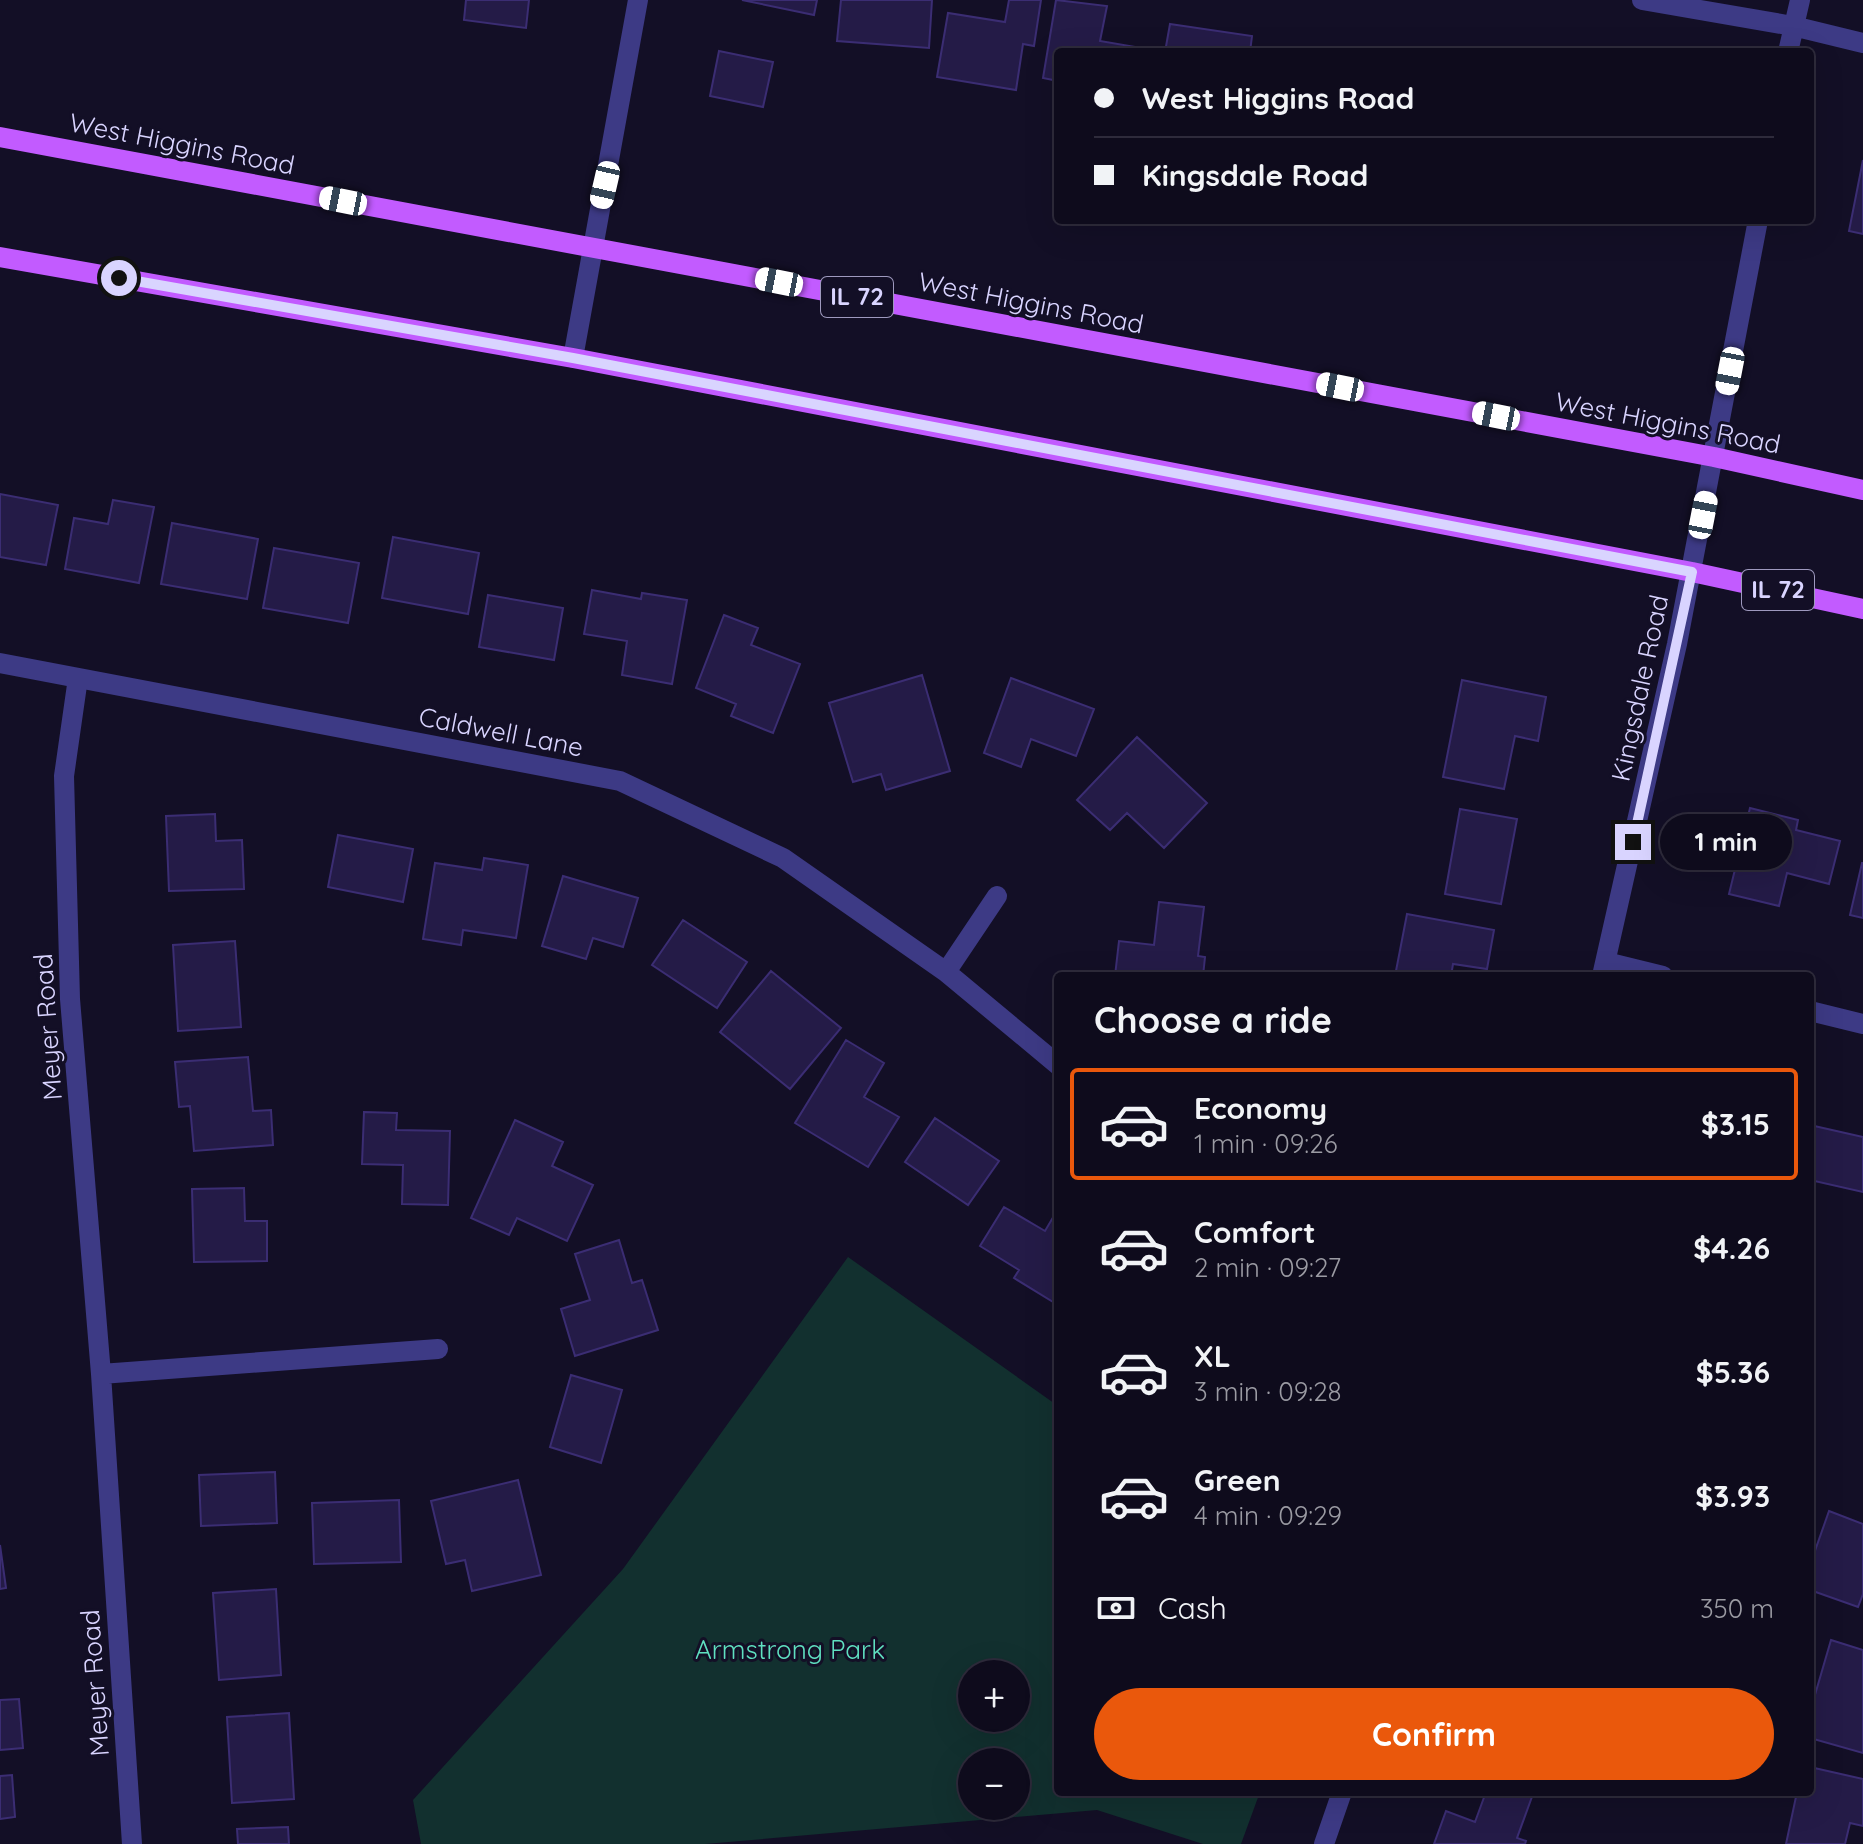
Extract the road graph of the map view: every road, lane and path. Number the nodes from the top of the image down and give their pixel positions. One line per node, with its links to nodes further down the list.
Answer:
1 (638, 0): 9 (street)
2 (1642, 0): 4 (street)
3 (1800, 0): 4 (street)
4 (1793, 26): 5 (street); 6 (street)
5 (1863, 43)
6 (1789, 48)
7 (0, 137): 9 (main road, West Higgins Road / IL 72)
8 (1757, 224): 12 (street, Kingsdale Road)
9 (592, 247): 11 (street); 12 (main road, West Higgins Road / IL 72)
10 (0, 257): 11 (main road, IL 72)
11 (573, 358): 14 (main road, IL 72)
12 (1714, 457): 13 (main road, West Higgins Road / IL 72); 14 (street, Kingsdale Road)
13 (1863, 490)
14 (1692, 572): 15 (main road, IL 72); 19 (street, Kingsdale Road)
15 (1863, 609)
16 (0, 663): 17 (street, Caldwell Lane)
17 (78, 678): 20 (street, Caldwell Lane); 26 (street, Meyer Road)
18 (997, 896): 20 (street)
19 (1604, 969): 21 (street)
20 (946, 972): 24 (street, Caldwell Lane)
21 (1629, 972)
22 (1814, 1012): 23 (street)
23 (1863, 1024)
24 (1054, 1062)
25 (438, 1349): 26 (street)
26 (101, 1374): 28 (street, Meyer Road)
27 (1341, 1796): 29 (street)
28 (132, 1844)
29 (1324, 1844)

